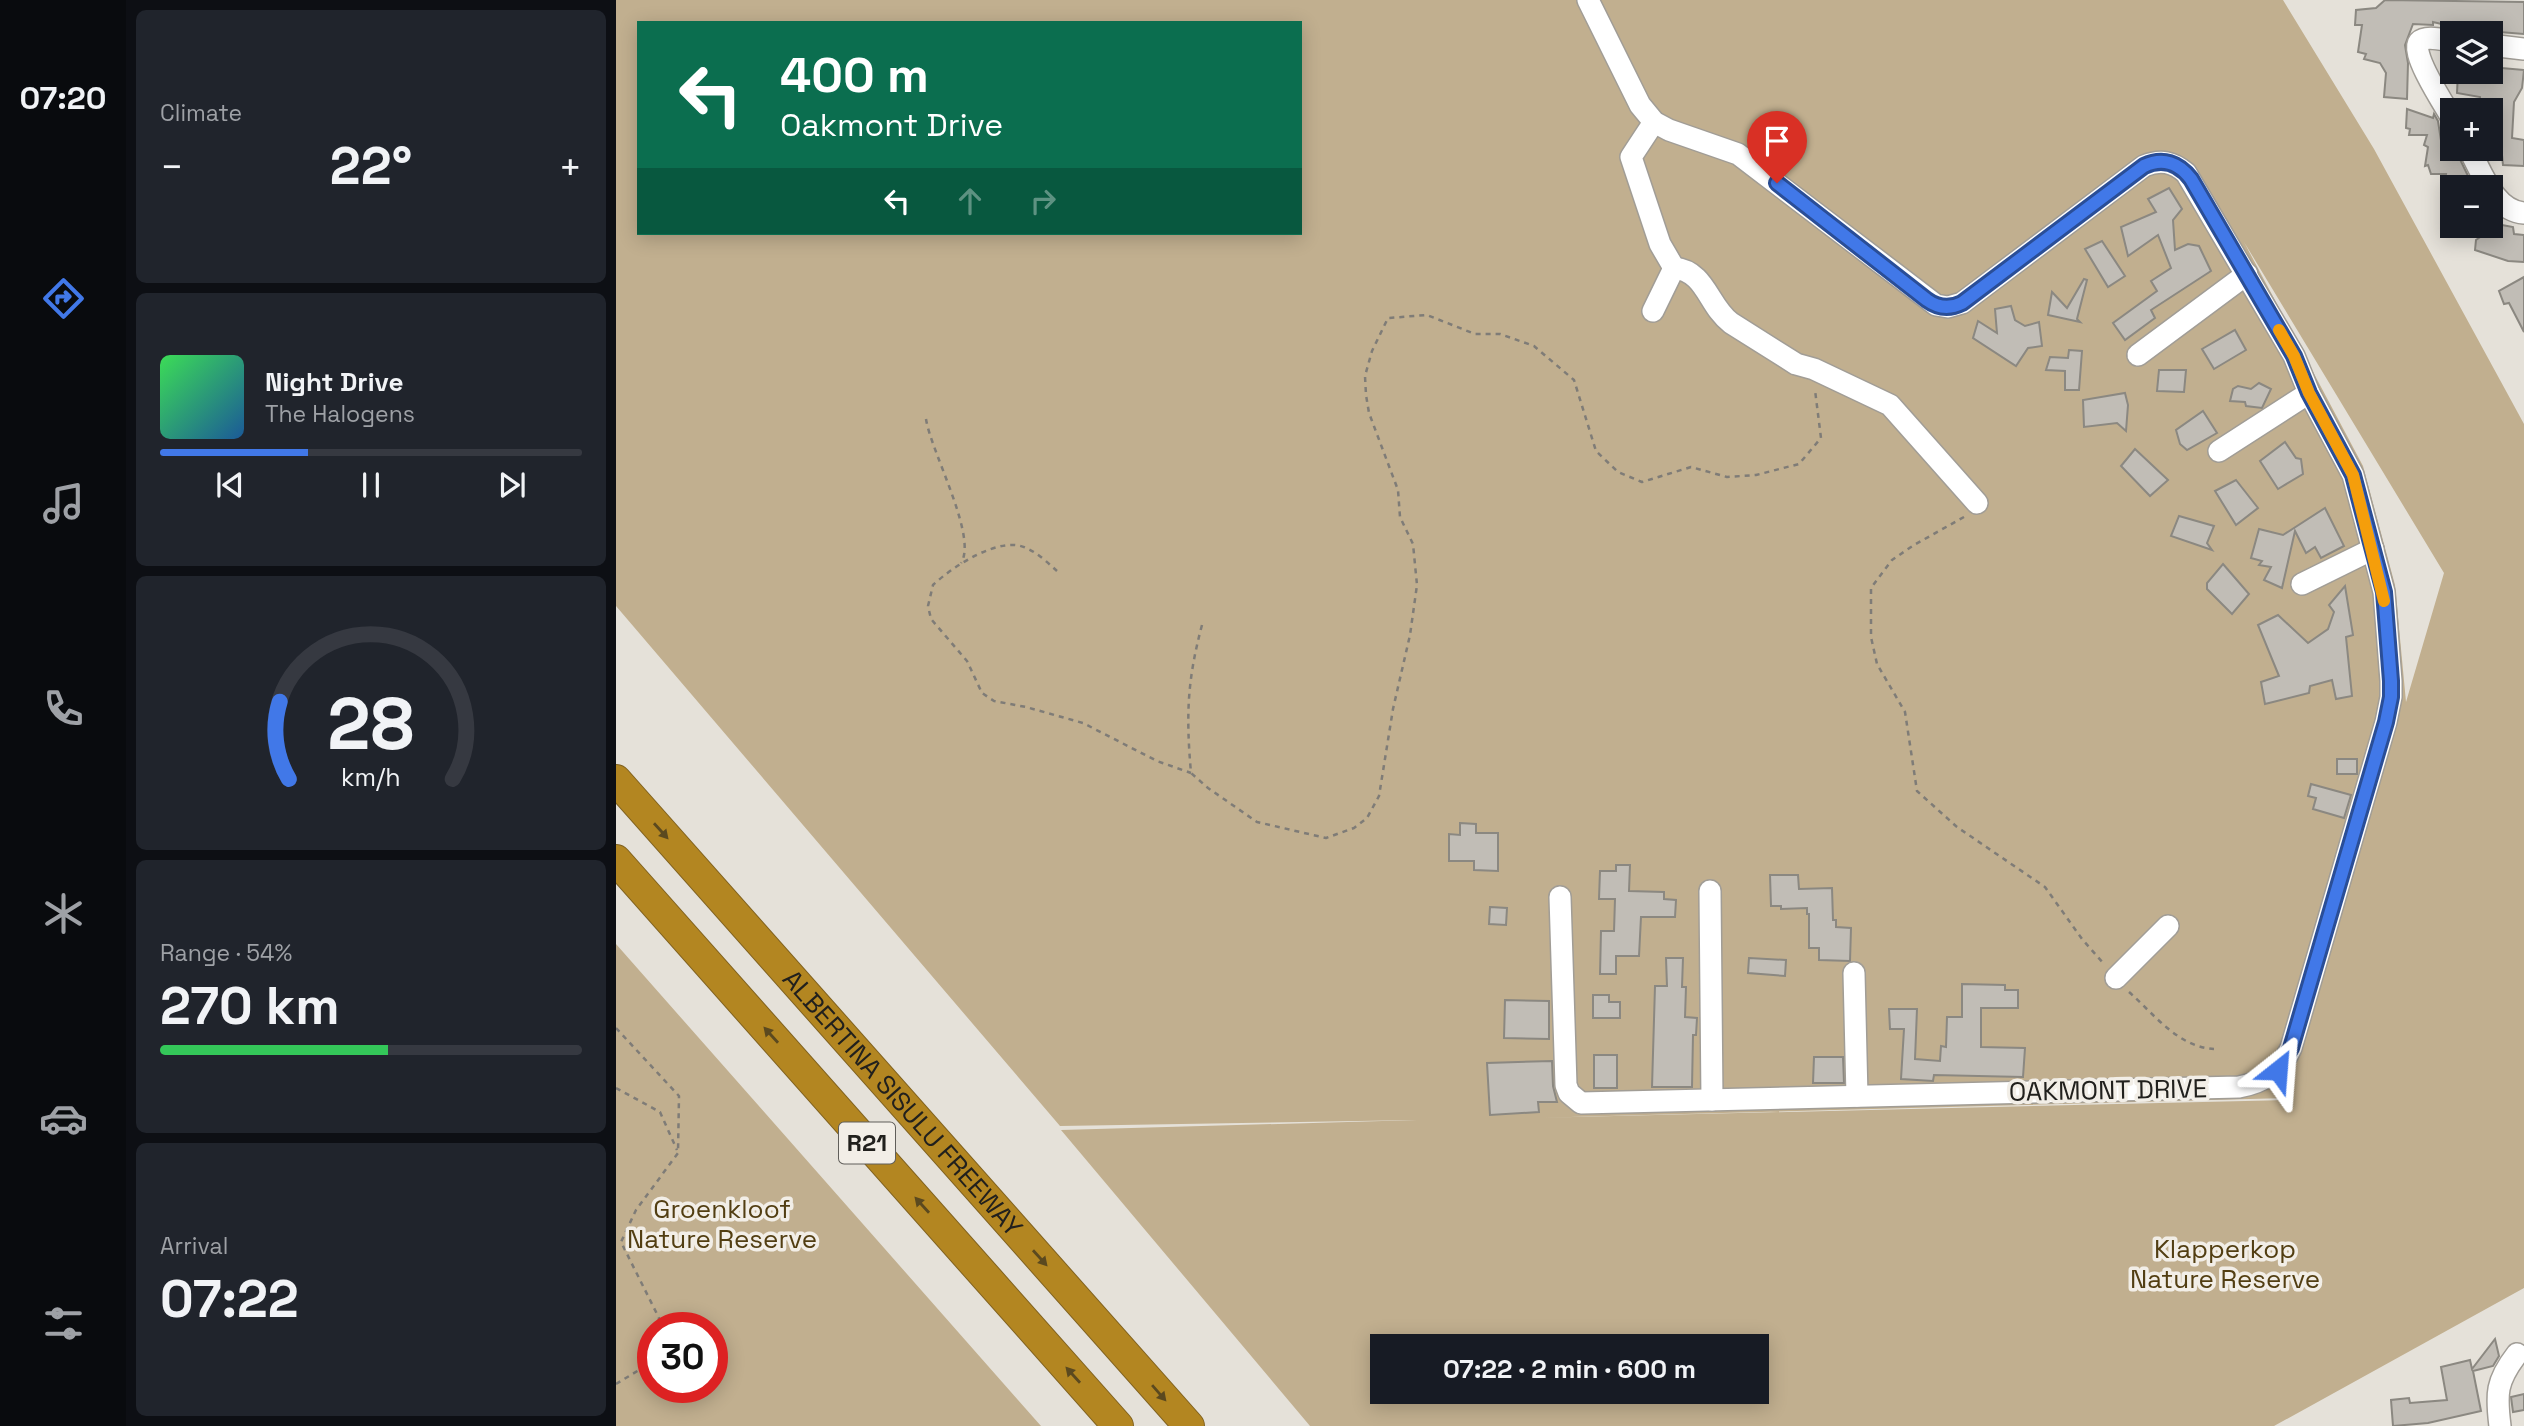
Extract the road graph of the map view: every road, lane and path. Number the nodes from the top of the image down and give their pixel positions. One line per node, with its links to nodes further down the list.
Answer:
1 (1588, 0): 6 (street)
2 (2440, 40): 5 (street)
3 (2503, 47): 4 (street)
4 (2524, 49)
5 (2440, 98)
6 (1654, 122): 9 (street); 10 (street, OAKMONT DRIVE)
7 (2476, 161): 8 (street)
8 (2524, 213)
9 (1674, 268): 11 (street); 13 (street)
10 (2247, 274): 12 (street); 14 (street, OAKMONT DRIVE)
11 (1653, 311)
12 (2138, 355)
13 (1796, 364): 17 (street); 23 (path)
14 (2309, 393): 16 (street); 18 (street, OAKMONT DRIVE)
15 (926, 419): 19 (path)
16 (2219, 451)
17 (1977, 503): 30 (path)
18 (2373, 550): 21 (street); 34 (street, OAKMONT DRIVE)
19 (960, 565): 20 (path); 23 (path)
20 (1057, 571)
21 (2302, 584)
22 (1202, 625): 23 (path)
23 (1191, 773)
24 (616, 780): 42 (highway, ALBERTINA SISULU FREEWAY / R21, one-way to 42)
25 (616, 860): 41 (highway, ALBERTINA SISULU FREEWAY / R21, one-way to 25)
26 (1710, 891): 35 (street)
27 (1560, 897): 35 (street, OAKMONT DRIVE)
28 (2168, 926): 30 (street)
29 (1854, 973): 34 (street)
30 (2116, 978): 32 (path)
31 (616, 1028): 36 (path)
32 (2214, 1049)
33 (616, 1088): 36 (path)
34 (1857, 1096): 35 (street, OAKMONT DRIVE)
35 (1712, 1100)
36 (678, 1153): 37 (path)
37 (656, 1312)
38 (2517, 1354): 43 (street)
39 (637, 1371): 40 (path)
40 (616, 1384)
41 (1118, 1426)
42 (1188, 1426)
43 (2500, 1426)

